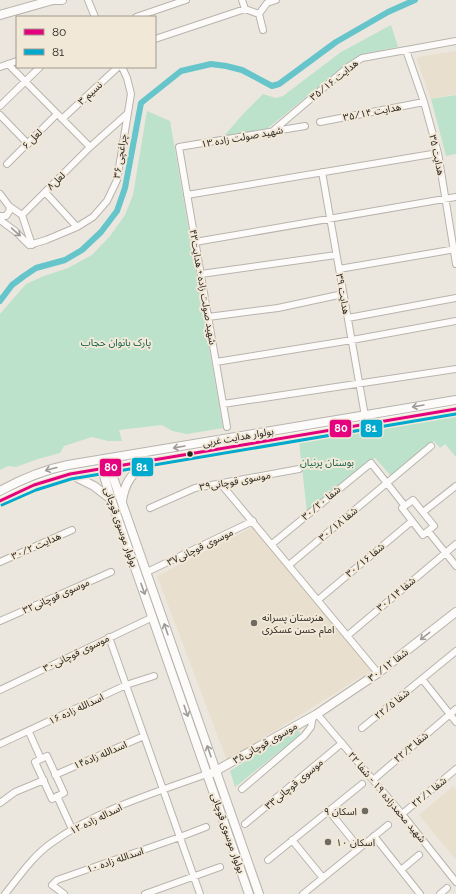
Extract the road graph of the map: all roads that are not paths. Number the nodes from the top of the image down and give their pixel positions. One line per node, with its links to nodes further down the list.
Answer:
1 (62, 0): 8 (street)
2 (88, 0): 10 (street)
3 (186, 0): 11 (street)
4 (242, 0): 7 (street)
5 (276, 0): 6 (street)
6 (267, 1): 9 (street)
7 (245, 9): 9 (street); 13 (street)
8 (0, 14)
9 (259, 14): 12 (street)
10 (95, 16)
11 (139, 16)
12 (263, 30)
13 (156, 39)
14 (456, 41): 15 (street, هدایت ۳۵/۱۶)
15 (406, 50): 23 (street, هدایت ۳۵); 31 (street, هدایت ۳۵/۱۶)
16 (16, 61): 17 (street)
17 (8, 64): 18 (street); 22 (street)
18 (0, 67)
19 (39, 68): 22 (street)
20 (117, 68): 28 (street, نسیم ۳)
21 (122, 68): 26 (street, چراغچی ۳۶)
22 (25, 82): 24 (street); 25 (street)
23 (424, 102): 29 (street, هدایت ۳۵/۱۴); 35 (street, هدایت ۳۵)
24 (0, 106)
25 (57, 114): 28 (street); 32 (street, لعل ۶)
26 (127, 114): 33 (street, لعل۸); 48 (street, چراغچی ۳۶)
27 (0, 115): 32 (street)
28 (62, 119): 33 (street)
29 (320, 122)
30 (305, 126): 31 (street, شهید صولت زاده ۱۳)
31 (273, 131): 34 (street, شهید صولت زاده ۱۳)
32 (28, 144): 36 (street, لعل ۶)
33 (90, 147): 38 (street, لعل۸)
34 (179, 148): 40 (street, شهید صولت زاده + هدایت۴۳)
35 (438, 152): 37 (street); 42 (street, هدایت ۳۵)
36 (7, 164)
37 (322, 172): 40 (street); 46 (street, هدایت ۳۹)
38 (45, 192): 44 (street, لعل۸); 48 (street)
39 (0, 194): 43 (street)
40 (187, 195): 49 (street, شهید صولت زاده + هدایت۴۳)
41 (456, 197): 42 (street)
42 (446, 198): 46 (street); 51 (street, هدایت ۳۵)
43 (9, 206): 44 (street); 45 (street)
44 (22, 215): 50 (street)
45 (0, 216)
46 (330, 218): 49 (street); 52 (street, هدایت ۳۹)
47 (0, 220): 50 (street, one-way to 50)
48 (77, 227): 50 (street, چراغچی ۳۶)
49 (195, 242): 55 (street, شهید صولت زاده + هدایت۴۳)
50 (31, 245)
51 (455, 249): 53 (street, هدایت ۳۵); 54 (street)
52 (336, 255): 54 (street, هدایت ۳۹); 55 (street)
53 (456, 264)
54 (339, 269): 56 (street, هدایت ۳۹)
55 (201, 274): 58 (street, شهید صولت زاده + هدایت۴۳)
56 (343, 294): 58 (street); 59 (street, هدایت ۳۹)
57 (456, 298): 59 (street)
58 (208, 317): 62 (street, شهید صولت زاده + هدایت۴۳)
59 (348, 318): 61 (street, هدایت ۳۹)
60 (456, 321): 61 (street)
61 (352, 340): 62 (street); 64 (street, هدایت ۳۹)
62 (216, 362): 66 (street, شهید صولت زاده + هدایت۴۳)
63 (456, 369): 64 (street)
64 (359, 383): 66 (street); 68 (street, هدایت ۳۹)
65 (456, 400): 68 (street, بولوار هدایت غربی, one-way to 68)
66 (223, 404): 69 (street, شهید صولت زاده + هدایت۴۳)
67 (456, 410): 70 (street, بولوار هدایت غربی)
68 (365, 416): 70 (street, بولوار هدایت غربی)
69 (227, 427)
70 (298, 431): 72 (street, بولوار هدایت غربی, one-way to 72); 73 (street, بولوار هدایت غربی)
71 (431, 446): 77 (street, شفا ۳۰/۱۸)
72 (105, 459): 74 (street); 80 (street, بولوار هدایت غربی, one-way to 80)
73 (146, 461): 74 (street, بولوار هدایت غربی); 83 (street)
74 (106, 469): 76 (street, بولوار هدایت غربی); 81 (street, بولوار موسوی قوچانی); 83 (street, بولوار موسوی قوچانی)
75 (299, 470): 78 (street, موسوی قوچانی۳۹)
76 (70, 474): 81 (street); 82 (street, بولوار هدایت غربی)
77 (387, 483): 84 (street); 91 (street, شفا ۳۰/۲۰); 95 (street, شفا ۳۰/۱۸)
78 (222, 484): 85 (street, موسوی قوچانی۳۹); 88 (street)
79 (456, 486): 86 (street)
80 (0, 491)
81 (111, 499): 101 (street, بولوار موسوی قوچانی, one-way to 101)
82 (0, 501)
83 (122, 502): 98 (street, بولوار موسوی قوچانی)
84 (405, 506): 86 (street); 87 (street)
85 (150, 508)
86 (423, 512): 90 (street)
87 (412, 520): 90 (street); 99 (street, شفا ۳۰/۱۶)
88 (253, 521): 91 (street); 98 (street, موسوی قوچانی۳۷)
89 (72, 530): 94 (street, هدایت ۳۰/۲)
90 (428, 531): 93 (street)
91 (272, 544): 95 (street)
92 (456, 544): 93 (street, شفا ۳۰/۱۴)
93 (445, 553): 96 (street); 103 (street, شفا ۳۰/۱۴)
94 (0, 562)
95 (289, 565): 99 (street)
96 (456, 566)
97 (111, 572): 102 (street, موسوی قوچانی۳۲)
98 (147, 572): 122 (street, بولوار موسوی قوچانی, one-way to 98)
99 (318, 600): 103 (street)
100 (456, 612): 106 (street, شفا ۳۰/۱۲, one-way to 106)
101 (153, 617): 104 (street, موسوی قوچانی۳۰); 123 (street, بولوار موسوی قوچانی, one-way to 123)
102 (0, 621)
103 (347, 636): 106 (street)
104 (109, 637): 109 (street); 110 (street, موسوی قوچانی۳۰)
105 (456, 651): 108 (street, شفا ۲۲/۵)
106 (378, 673): 113 (street, شفا ۳۰/۱۲)
107 (154, 676): 109 (street, اسدالله زاده ۱۶)
108 (422, 679): 112 (street); 115 (street, شفا ۲۲/۵)
109 (126, 685): 116 (street, اسدالله زاده ۱۶); 117 (street)
110 (0, 690)
111 (456, 709): 112 (street, شفا ۲۲/۳)
112 (450, 714): 114 (street); 126 (street, شفا ۲۲/۳)
113 (315, 715): 118 (street, شهید محمدزاده ۱۹ - شفا ۲۲); 122 (street, موسوی قوچانی۳۵); 128 (street, موسوی قوچانی۳۵)
114 (456, 722)
115 (362, 728)
116 (28, 732): 119 (street, اسدالله زاده ۱۶); 120 (street)
117 (144, 736): 124 (street, اسدالله زاده۱۴); 129 (street)
118 (342, 743): 126 (street, شهید محمدزاده ۱۹ - شفا ۲۲); 134 (street, موسوی قوچانی۳۳)
119 (0, 744)
120 (41, 759): 124 (street); 125 (street)
121 (456, 769): 133 (street, ۲۲/۱ شفا)
122 (216, 771): 123 (street, موسوی قوچانی۳۵); 155 (street, بولوار موسوی قوچانی)
123 (207, 774): 129 (street, اسداله زاده ۱۲); 154 (street, بولوار موسوی قوچانی)
124 (55, 775): 130 (street)
125 (44, 780): 130 (street); 131 (street)
126 (373, 780): 133 (street, شهید محمدزاده ۱۹ - شفا ۲۲)
127 (362, 784): 132 (street)
128 (242, 789)
129 (163, 790): 137 (street, اسداله زاده ۱۲); 139 (street)
130 (58, 796): 137 (street)
131 (0, 803)
132 (329, 811): 140 (street); 141 (street)
133 (402, 814): 148 (street, شهید محمدزاده ۱۹ - شفا ۲۲)
134 (245, 824)
135 (388, 825): 138 (street)
136 (206, 827): 139 (street, اسدالله زاده ۱۰)
137 (72, 829): 150 (street, اسداله زاده ۱۲)
138 (374, 836): 141 (street); 145 (street)
139 (180, 837): 146 (street); 151 (street, اسدالله زاده ۱۰)
140 (292, 840): 143 (street); 147 (street)
141 (359, 848): 147 (street)
142 (420, 855): 145 (street)
143 (268, 860)
144 (220, 867): 146 (street)
145 (401, 870): 157 (street)
146 (194, 878): 152 (street); 153 (street)
147 (323, 878): 156 (street)
148 (456, 882)
149 (447, 888): 158 (street)
150 (5, 894)
151 (64, 894)
152 (145, 894)
153 (200, 894)
154 (249, 894)
155 (259, 894)
156 (303, 894)
157 (420, 894)
158 (440, 894)

